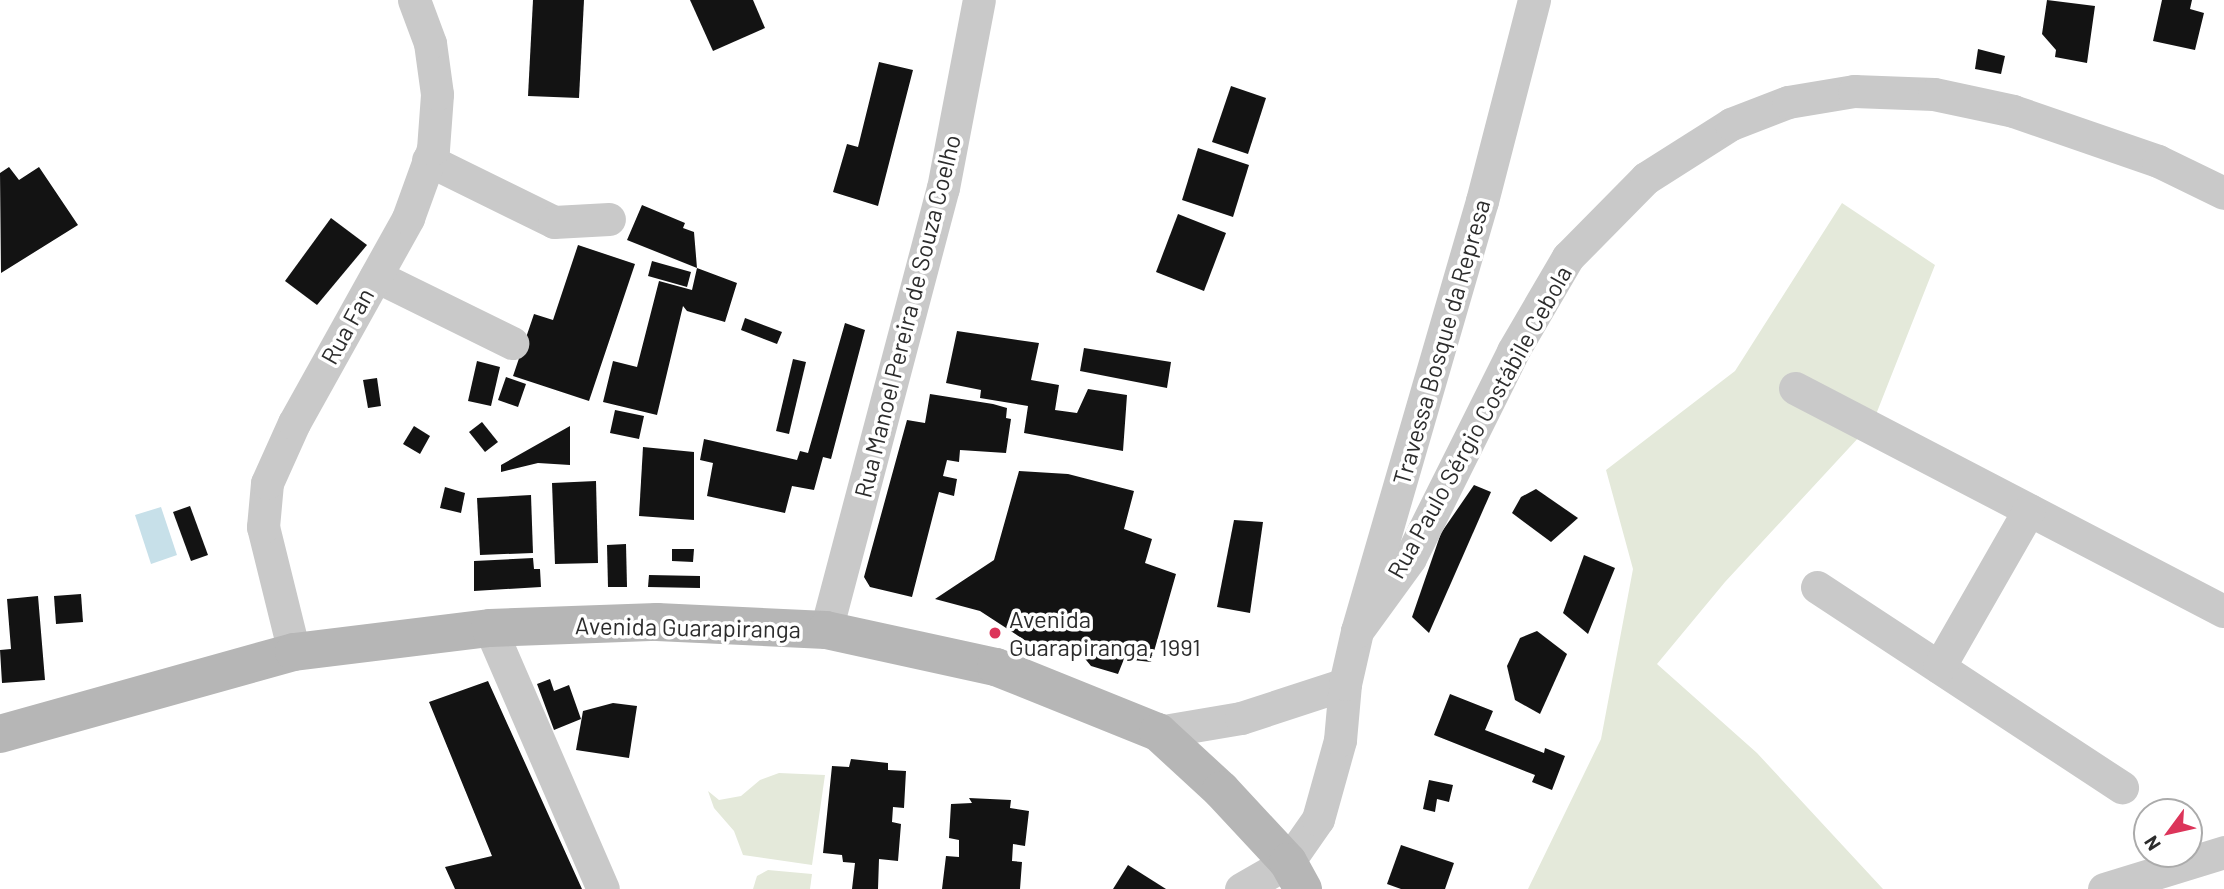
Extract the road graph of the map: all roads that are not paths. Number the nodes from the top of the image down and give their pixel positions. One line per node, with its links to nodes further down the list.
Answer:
1 (414, 0): 4 (street, Rua Fan)
2 (979, 0): 14 (street, Rua Manoel Pereira de Souza Coelho)
3 (1534, 0): 15 (street, Travessa Bosque da Represa)
4 (428, 160): 6 (street); 7 (street, Rua Fan)
5 (2224, 193): 15 (street, Rua Paulo Sérgio Costábile Cebola)
6 (609, 219)
7 (376, 276): 8 (street); 16 (street, Rua Fan)
8 (512, 343)
9 (1795, 388): 10 (street)
10 (2029, 510): 12 (street); 17 (street)
11 (1817, 587): 17 (street)
12 (2224, 611)
13 (489, 628): 14 (main road, Avenida Guarapiranga); 16 (main road, Avenida Guarapiranga); 24 (street)
14 (826, 630): 19 (main road, Avenida Guarapiranga)
15 (1357, 631): 18 (street, Travessa Bosque da Represa)
16 (295, 652): 20 (main road, Avenida Guarapiranga)
17 (1939, 667): 21 (street)
18 (1345, 684): 19 (street); 23 (street, Travessa Bosque da Represa)
19 (1157, 732): 23 (main road, Avenida Guarapiranga)
20 (0, 734)
21 (2122, 787)
22 (2224, 852): 26 (street)
23 (1296, 876): 25 (street)
24 (603, 889)
25 (1241, 889)
26 (2104, 889)

